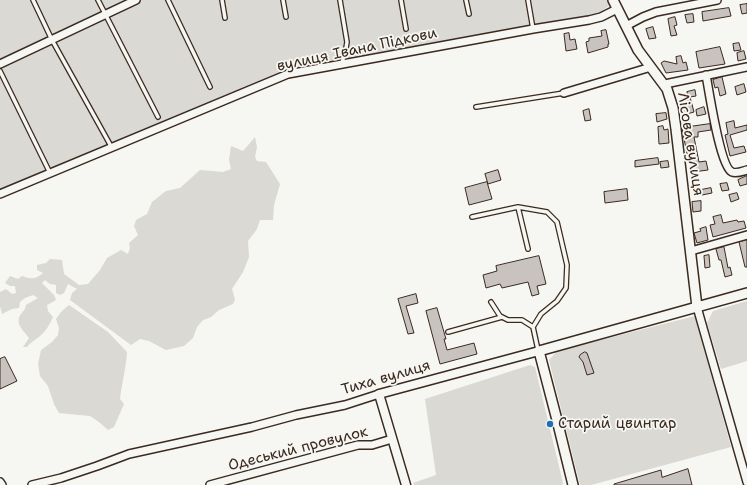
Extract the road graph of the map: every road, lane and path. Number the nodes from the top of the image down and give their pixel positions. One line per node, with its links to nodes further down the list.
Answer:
1 (33, 0): 21 (lane)
2 (98, 0): 15 (lane)
3 (136, 0): 15 (street)
4 (168, 0): 29 (lane)
5 (222, 0): 17 (lane)
6 (283, 0): 16 (lane)
7 (340, 0): 23 (lane)
8 (401, 0): 19 (lane)
9 (466, 0): 14 (lane)
10 (528, 0): 20 (lane)
11 (613, 0): 13 (main road, Лісова вулиця)
12 (717, 0): 18 (street)
13 (617, 9): 18 (main road, Лісова вулиця); 20 (street, вулиця Івана Підкови)
14 (469, 14)
15 (105, 15): 21 (street); 32 (lane)
16 (286, 17)
17 (225, 18)
18 (626, 26): 24 (main road, Лісова вулиця)
19 (406, 29)
20 (533, 29): 23 (street, вулиця Івана Підкови)
21 (52, 40): 22 (street); 33 (lane)
22 (0, 64)
23 (342, 65): 33 (street, вулиця Івана Підкови)
24 (651, 67): 28 (main road, Лісова вулиця); 30 (street)
25 (747, 67): 27 (street)
26 (0, 71): 35 (lane)
27 (706, 75): 28 (street); 34 (street)
28 (665, 84): 41 (main road, Лісова вулиця)
29 (210, 87)
30 (564, 93): 31 (lane)
31 (476, 107)
32 (158, 117)
33 (112, 148): 35 (street, вулиця Івана Підкови)
34 (747, 170)
35 (50, 173): 36 (street, вулиця Івана Підкови)
36 (0, 194)
37 (518, 207): 38 (lane); 40 (lane); 46 (lane)
38 (472, 217)
39 (747, 235): 41 (street)
40 (528, 249)
41 (691, 251): 44 (main road, Лісова вулиця)
42 (747, 293): 44 (main road, Тиха вулиця)
43 (491, 302): 45 (lane)
44 (697, 307): 48 (main road, Тиха вулиця); 53 (street)
45 (502, 317): 46 (lane); 47 (lane)
46 (533, 327): 48 (lane)
47 (448, 332)
48 (539, 351): 49 (street, Тиха вулиця); 59 (main road)
49 (379, 394): 50 (street); 51 (street, Тиха вулиця)
50 (392, 439): 57 (street, Одеський провулок); 58 (street)
51 (63, 477): 55 (street, Тиха вулиця); 56 (street)
52 (0, 482): 54 (street)
53 (747, 482)
54 (2, 485)
55 (32, 485)
56 (67, 485)
57 (210, 485)
58 (406, 485)
59 (573, 485)

